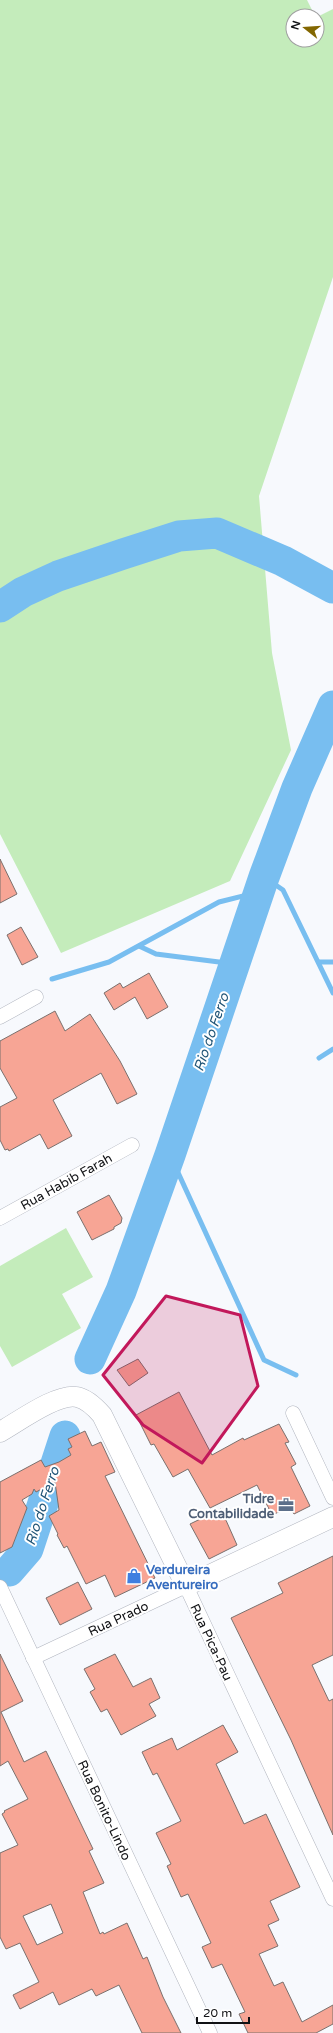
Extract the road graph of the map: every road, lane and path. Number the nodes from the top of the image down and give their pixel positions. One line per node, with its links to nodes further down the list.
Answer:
1 (36, 997): 2 (street)
2 (0, 1017)
3 (132, 1145): 4 (street, Rua Habib Farah)
4 (0, 1218)
5 (293, 1413): 7 (street)
6 (0, 1432): 9 (street, Rua Pica-Pau)
7 (333, 1498)
8 (333, 1517): 9 (street, Rua Prado)
9 (186, 1586): 11 (street, Rua Prado); 12 (street, Rua Pica-Pau)
10 (0, 1587): 11 (street, Rua Bonito-Lindo)
11 (34, 1658): 13 (street, Rua Bonito-Lindo)
12 (333, 1898)
13 (210, 2033)

